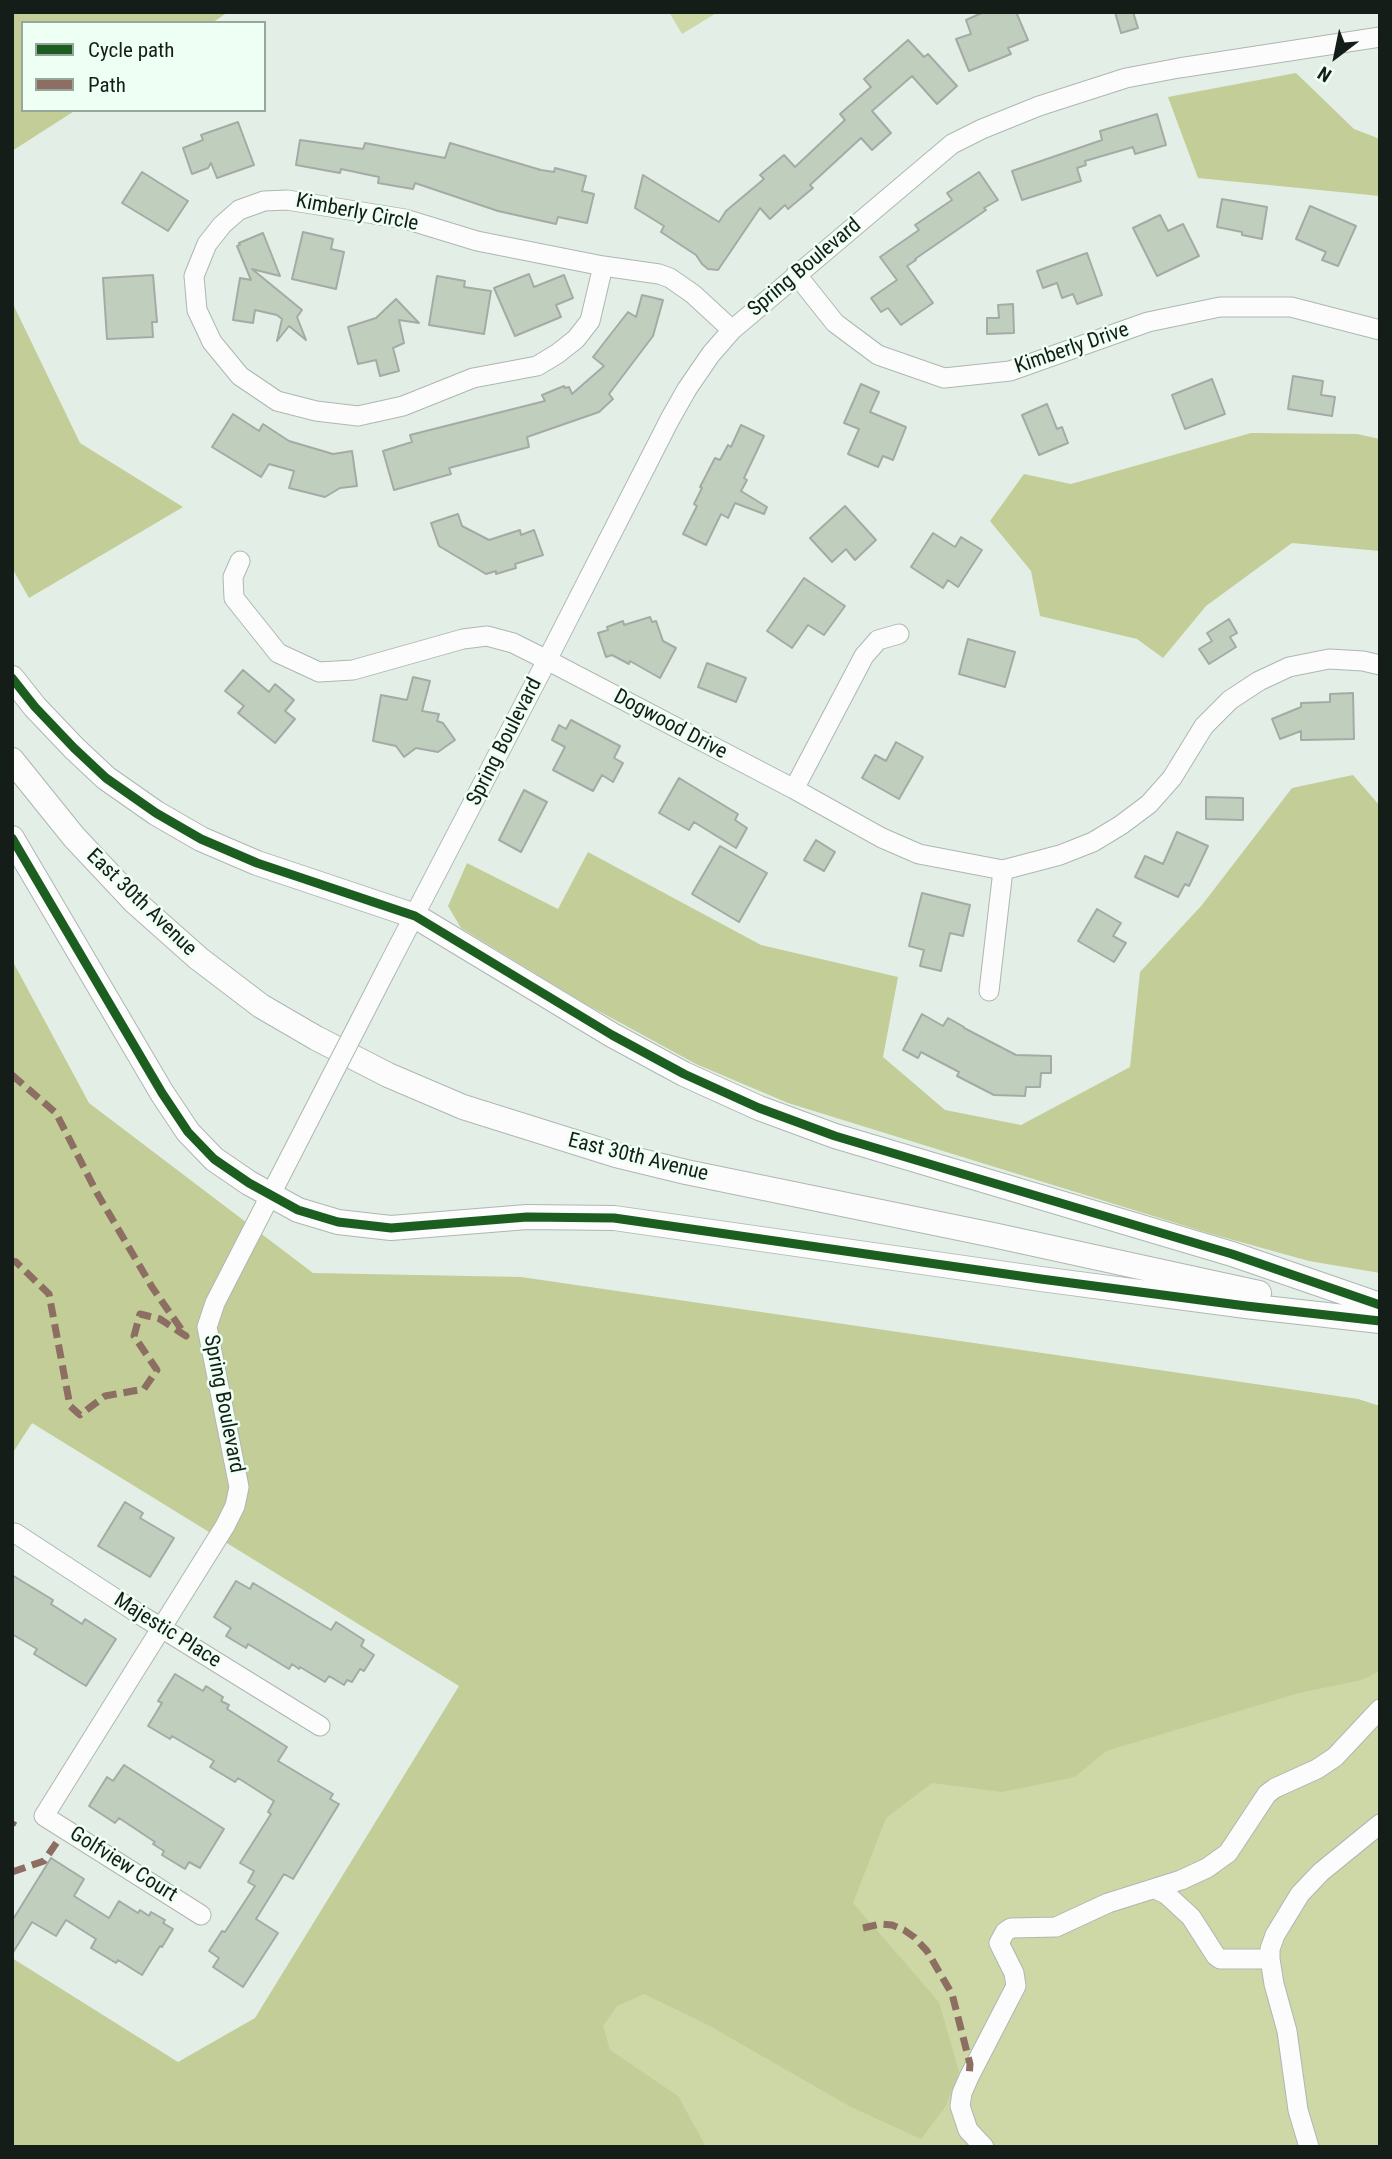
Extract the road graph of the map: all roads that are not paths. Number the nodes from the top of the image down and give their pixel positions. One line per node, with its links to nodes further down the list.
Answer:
1 (1380, 37): 3 (street, Spring Boulevard)
2 (603, 266): 2 (street, Kimberly Circle); 4 (street, Kimberly Circle)
3 (796, 275): 4 (street, Spring Boulevard); 5 (street, Kimberly Drive)
4 (732, 330): 8 (street, Spring Boulevard)
5 (1380, 331)
6 (240, 561): 8 (street, Dogwood Drive)
7 (899, 634): 12 (street)
8 (547, 660): 12 (street, Dogwood Drive); 15 (street, Spring Boulevard)
9 (1380, 665): 14 (street, Dogwood Drive)
10 (12, 678): 15 (main road)
11 (12, 760): 19 (main road, East 30th Avenue)
12 (794, 789): 14 (street, Dogwood Drive)
13 (12, 838): 17 (main road)
14 (1003, 870): 16 (street)
15 (415, 916): 17 (street, Spring Boulevard, bridge); 18 (main road)
16 (989, 990)
17 (271, 1195): 19 (main road); 21 (street, Spring Boulevard)
18 (1380, 1305)
19 (1380, 1320)
20 (15, 1533): 21 (street, Majestic Place)
21 (162, 1628): 23 (street, Majestic Place); 24 (street, Spring Boulevard)
22 (1380, 1709): 26 (street)
23 (320, 1726)
24 (44, 1816): 27 (street, Golfview Court)
25 (1380, 1824): 28 (street)
26 (1170, 1884): 28 (street); 29 (street)
27 (201, 1915)
28 (1270, 1959): 30 (street)
29 (985, 2147)
30 (1309, 2147)

